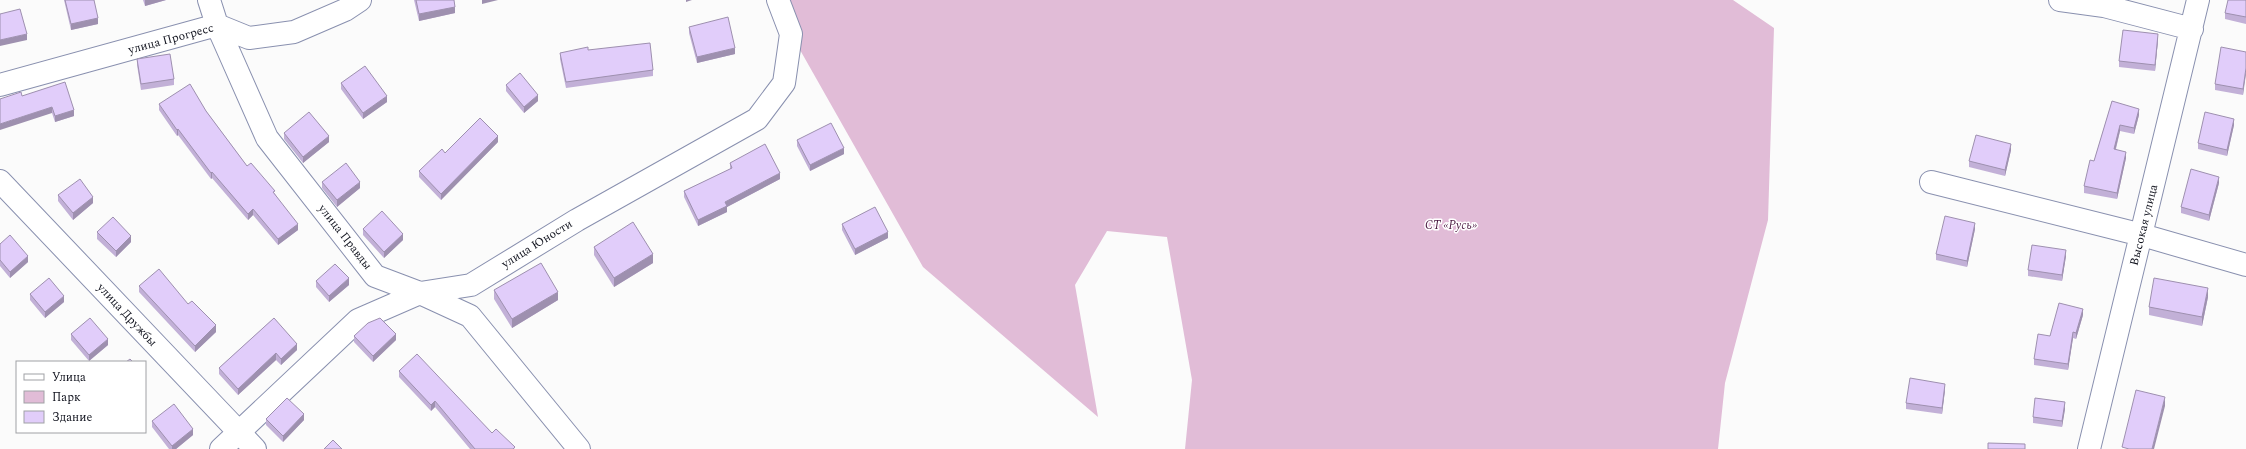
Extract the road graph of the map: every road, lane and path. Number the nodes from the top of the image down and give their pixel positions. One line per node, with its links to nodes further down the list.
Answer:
1 (209, 0): 6 (street, улица Правды)
2 (360, 0): 6 (street, улица Прогресс)
3 (778, 0): 13 (street, улица Юности)
4 (2060, 0): 7 (street)
5 (2198, 0): 7 (street, Высокая улица)
6 (217, 25): 8 (street, улица Прогресс); 13 (street, улица Правды)
7 (2192, 29): 11 (street, Высокая улица)
8 (0, 85)
9 (0, 181): 14 (street, улица Дружбы)
10 (1931, 182): 11 (street)
11 (2142, 235): 12 (street); 18 (street, Высокая улица)
12 (2246, 265)
13 (420, 293): 14 (street, улица Юности); 17 (street, улица Правды)
14 (239, 433): 15 (street, улица Юности); 16 (street, улица Дружбы)
15 (222, 449)
16 (255, 449)
17 (579, 449)
18 (2089, 449)

